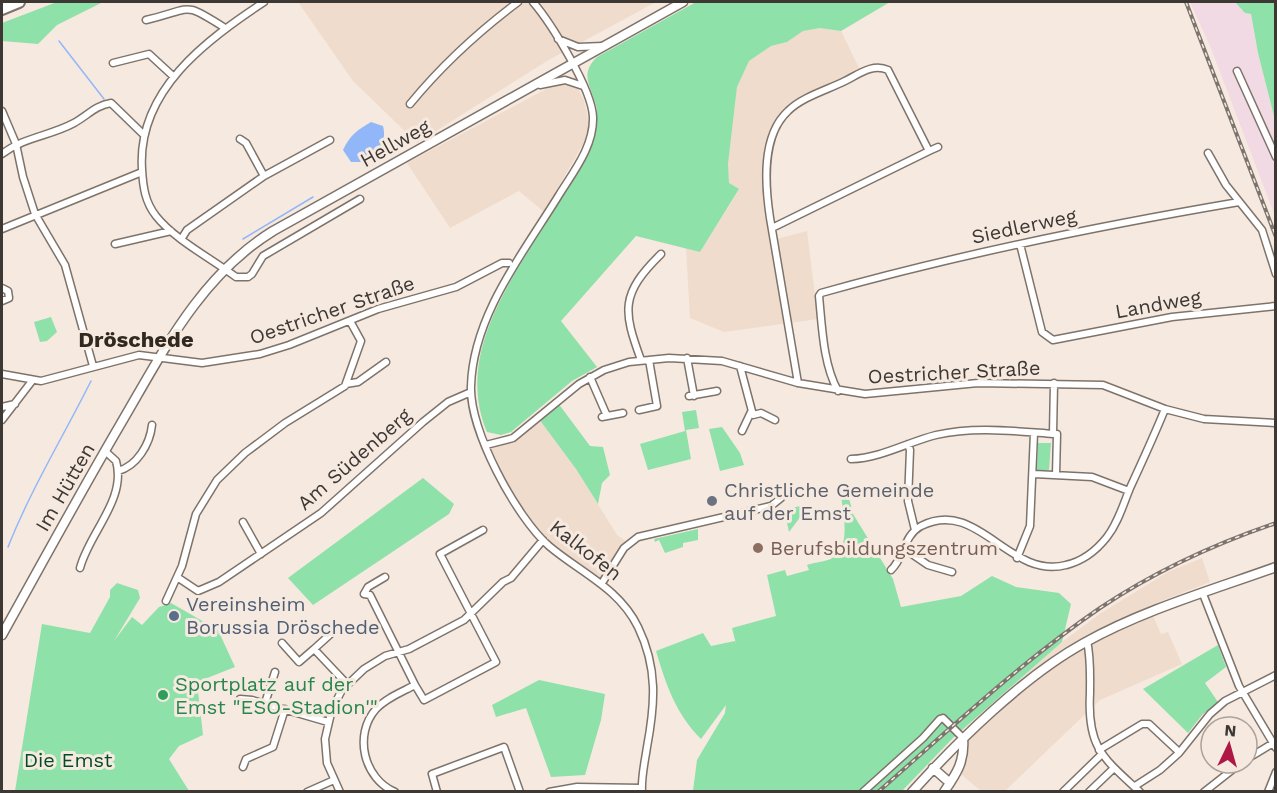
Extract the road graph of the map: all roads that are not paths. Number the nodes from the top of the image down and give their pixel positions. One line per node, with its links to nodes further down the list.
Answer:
1 (19, 2): 6 (highway)
2 (264, 2): 8 (street)
3 (518, 2): 17 (street)
4 (533, 2): 9 (street)
5 (683, 2): 10 (street, Hellweg)
6 (2, 9)
7 (146, 20): 8 (street)
8 (225, 28): 14 (street)
9 (556, 38): 10 (street); 12 (street)
10 (603, 46): 12 (street, Hellweg)
11 (113, 63): 14 (street)
12 (572, 64): 15 (street); 16 (street, Hellweg)
13 (1237, 71): 27 (street)
14 (174, 77): 19 (street)
15 (583, 86): 16 (street); 61 (street)
16 (532, 87): 41 (street, Hellweg)
17 (410, 104)
18 (2, 115): 22 (street)
19 (144, 135): 22 (street); 28 (street)
20 (240, 139): 29 (street)
21 (330, 140): 29 (street)
22 (16, 144): 26 (street); 32 (street)
23 (938, 147): 24 (street)
24 (929, 152): 33 (street); 33 (street)
25 (1208, 153): 31 (street)
26 (2, 154)
27 (1275, 157)
28 (142, 172): 32 (street); 35 (street)
29 (264, 176): 36 (street)
30 (360, 199): 41 (street)
31 (1239, 202): 38 (street, Siedlerweg); 42 (street)
32 (35, 214): 34 (street); 51 (street)
33 (772, 228): 56 (street)
34 (2, 229)
35 (171, 231): 36 (street); 37 (street)
36 (182, 238): 41 (street)
37 (115, 244)
38 (1020, 244): 45 (street, Landweg); 60 (street, Siedlerweg)
39 (661, 254): 49 (street)
40 (509, 263): 46 (street, Oestricher Straße)
41 (224, 268): 47 (street, Hellweg)
42 (1275, 274)
43 (2, 288): 44 (street)
44 (2, 301)
45 (1275, 306)
46 (350, 321): 47 (street, Oestricher Straße); 58 (street)
47 (159, 356): 51 (street, Oestricher Straße); 77 (street, Im Hütten)
48 (687, 358): 49 (street, Oestricher Straße); 52 (street, Oestricher Straße); 59 (street)
49 (645, 360): 54 (street, Oestricher Straße); 65 (street)
50 (386, 362): 58 (street)
51 (93, 366): 55 (street, Oestricher Straße)
52 (740, 366): 56 (street, Oestricher Straße); 66 (street)
53 (2, 374): 55 (street)
54 (590, 377): 67 (street); 76 (street, Oestricher Straße)
55 (32, 381): 62 (street)
56 (798, 383): 60 (street, Oestricher Straße)
57 (1054, 383): 60 (street, Oestricher Straße); 64 (street, Oestricher Straße); 74 (street)
58 (346, 384): 95 (street)
59 (717, 391)
60 (838, 391)
61 (471, 392): 76 (street); 89 (street, Am Südenberg)
62 (15, 404): 63 (street); 68 (street)
63 (2, 408)
64 (1165, 409): 70 (street, Oestricher Straße); 82 (street)
65 (639, 410)
66 (752, 411): 69 (street); 72 (street)
67 (622, 413)
68 (2, 420)
69 (775, 420)
70 (1275, 423)
71 (152, 425): 79 (street)
72 (742, 430)
73 (1034, 432): 74 (street); 75 (street); 80 (street)
74 (1053, 434): 81 (street)
75 (908, 444): 78 (street); 86 (street)
76 (486, 445): 87 (street, Kalkofen)
77 (105, 451): 79 (street); 102 (street, Im Hütten)
78 (851, 459)
79 (118, 471): 92 (street)
80 (1034, 474): 81 (street); 90 (street)
81 (1056, 475): 82 (street)
82 (1129, 491): 90 (street)
83 (782, 498): 97 (street)
84 (243, 522): 89 (street)
85 (483, 530): 100 (street)
86 (915, 530): 88 (street); 90 (street)
87 (543, 540): 97 (street, Kalkofen); 100 (street)
88 (903, 548): 93 (street); 94 (street)
89 (261, 554): 95 (street, Am Südenberg)
90 (1017, 558)
91 (1275, 567): 98 (street)
92 (80, 568)
93 (891, 570)
94 (952, 572)
95 (177, 577): 99 (street)
96 (385, 577): 106 (street)
97 (602, 583): 130 (street, Kalkofen)
98 (1203, 594): 103 (street); 111 (street)
99 (166, 601)
100 (471, 613): 106 (street); 110 (street)
101 (334, 630): 105 (street)
102 (2, 635)
103 (1087, 641): 116 (street); 118 (street)
104 (282, 643): 105 (street)
105 (314, 649): 109 (street)
106 (399, 651): 109 (street); 110 (street)
107 (275, 672): 113 (street)
108 (1275, 675): 111 (street)
109 (347, 684): 115 (street)
110 (415, 685): 134 (street)
111 (1243, 692): 117 (street); 119 (street)
112 (240, 699): 113 (street)
113 (265, 703): 114 (street)
114 (285, 709): 115 (street); 121 (street)
115 (328, 722): 126 (street)
116 (963, 738): 122 (street); 127 (street); 137 (street)
117 (1275, 744): 120 (street)
118 (1101, 752): 119 (street); 123 (street); 140 (street)
119 (1179, 752): 128 (street)
120 (1259, 753)
121 (243, 767)
122 (933, 768): 127 (street); 138 (street)
123 (1114, 768): 128 (street); 141 (street)
124 (1275, 772): 144 (street)
125 (1226, 775): 143 (street)
126 (334, 780): 132 (street); 133 (street)
127 (950, 783): 139 (street)
128 (1135, 786): 142 (street)
129 (594, 790): 130 (street); 136 (street)
130 (642, 790)
131 (436, 791): 135 (street)
132 (307, 792)
133 (340, 792)
134 (395, 792)
135 (520, 792)
136 (549, 792)
137 (863, 792)
138 (912, 792)
139 (944, 792)
140 (1063, 792)
141 (1089, 792)
142 (1140, 792)
143 (1204, 792)
144 (1268, 792)

